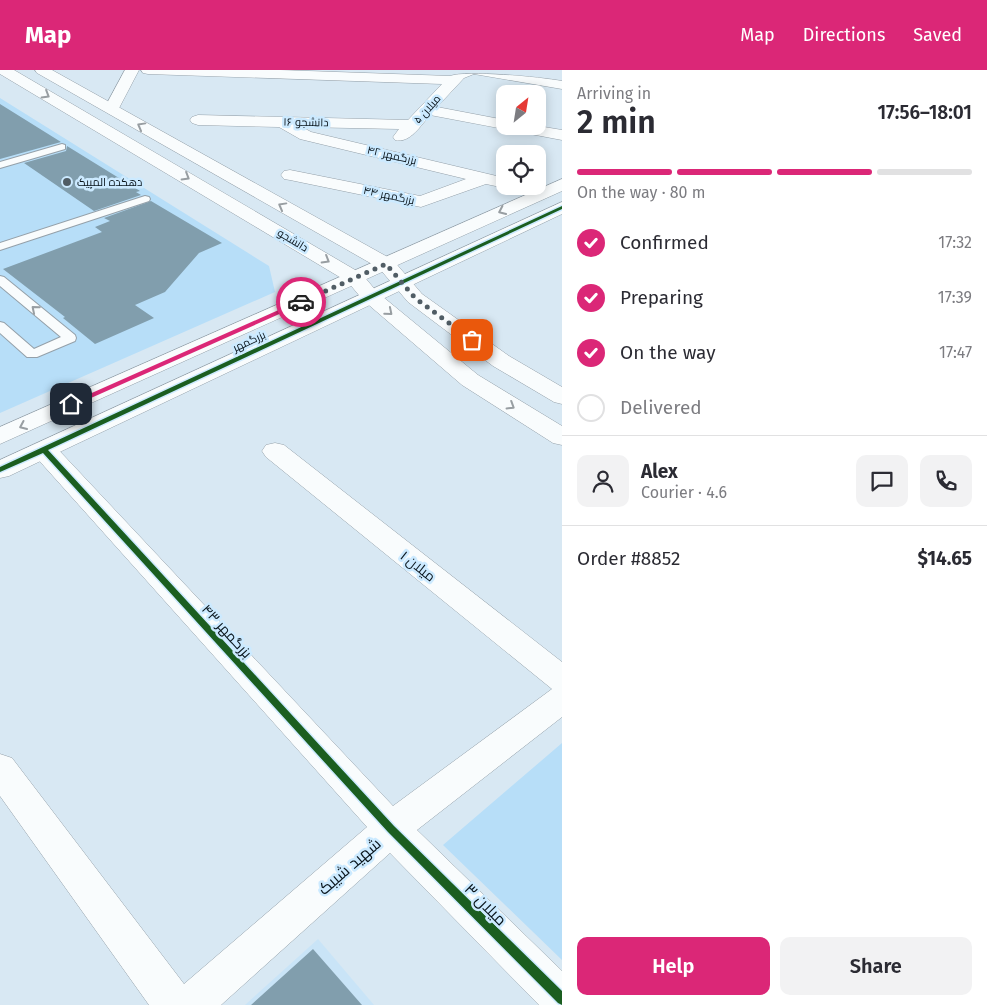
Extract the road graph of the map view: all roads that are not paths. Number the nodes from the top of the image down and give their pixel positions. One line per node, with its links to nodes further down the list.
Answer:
1 (4, 70): 31 (street, دانشجو, one-way to 31)
2 (42, 70): 8 (street, دانشجو)
3 (132, 70): 8 (street)
4 (148, 70): 6 (street)
5 (473, 70): 6 (street, میلان ۵); 7 (street)
6 (454, 80): 9 (street, میلان ۵)
7 (562, 85)
8 (112, 109): 28 (street, دانشجو, one-way to 8)
9 (426, 110): 12 (street); 13 (street, میلان ۵)
10 (198, 120): 11 (street, دانشجو ۱۶)
11 (282, 122): 13 (street, دانشجو ۱۶); 17 (street, بزرگمهر ۴۲)
12 (496, 123)
13 (413, 125): 17 (street, میلان ۵)
14 (546, 132): 15 (street)
15 (562, 135)
16 (62, 147): 18 (lane)
17 (385, 154): 20 (street, بزرگمهر ۴۲)
18 (0, 165)
19 (290, 175): 20 (street, بزرگمهر ۴۴)
20 (485, 178): 21 (street, بزرگمهر ۴۲)
21 (496, 181)
22 (562, 184): 23 (street, بزرگمهر)
23 (546, 191)
24 (536, 195): 28 (street, بزرگمهر, one-way to 28)
25 (145, 199): 27 (lane)
26 (562, 207): 30 (street, بزرگمهر)
27 (0, 247)
28 (386, 264): 30 (street, دانشجو); 31 (street, بزرگمهر)
29 (0, 280): 32 (lane, one-way to 29)
30 (400, 282): 31 (street, بزرگمهر); 33 (street, دانشجو)
31 (362, 287): 34 (street, بزرگمهر, one-way to 34); 35 (street, دانشجو, one-way to 35); 36 (street, بزرگمهر)
32 (0, 326)
33 (562, 397)
34 (0, 436)
35 (562, 437)
36 (44, 450): 38 (street, بزرگمهر); 42 (street, بزرگمهر ۴۳)
37 (275, 451): 39 (street, میلان ۱)
38 (0, 470)
39 (562, 680)
40 (562, 699): 42 (street, شهید شیبک)
41 (0, 769): 44 (street)
42 (391, 829): 43 (street, میلان ۳); 45 (street, شهید شیبک)
43 (562, 999)
44 (174, 1005)
45 (192, 1005)

